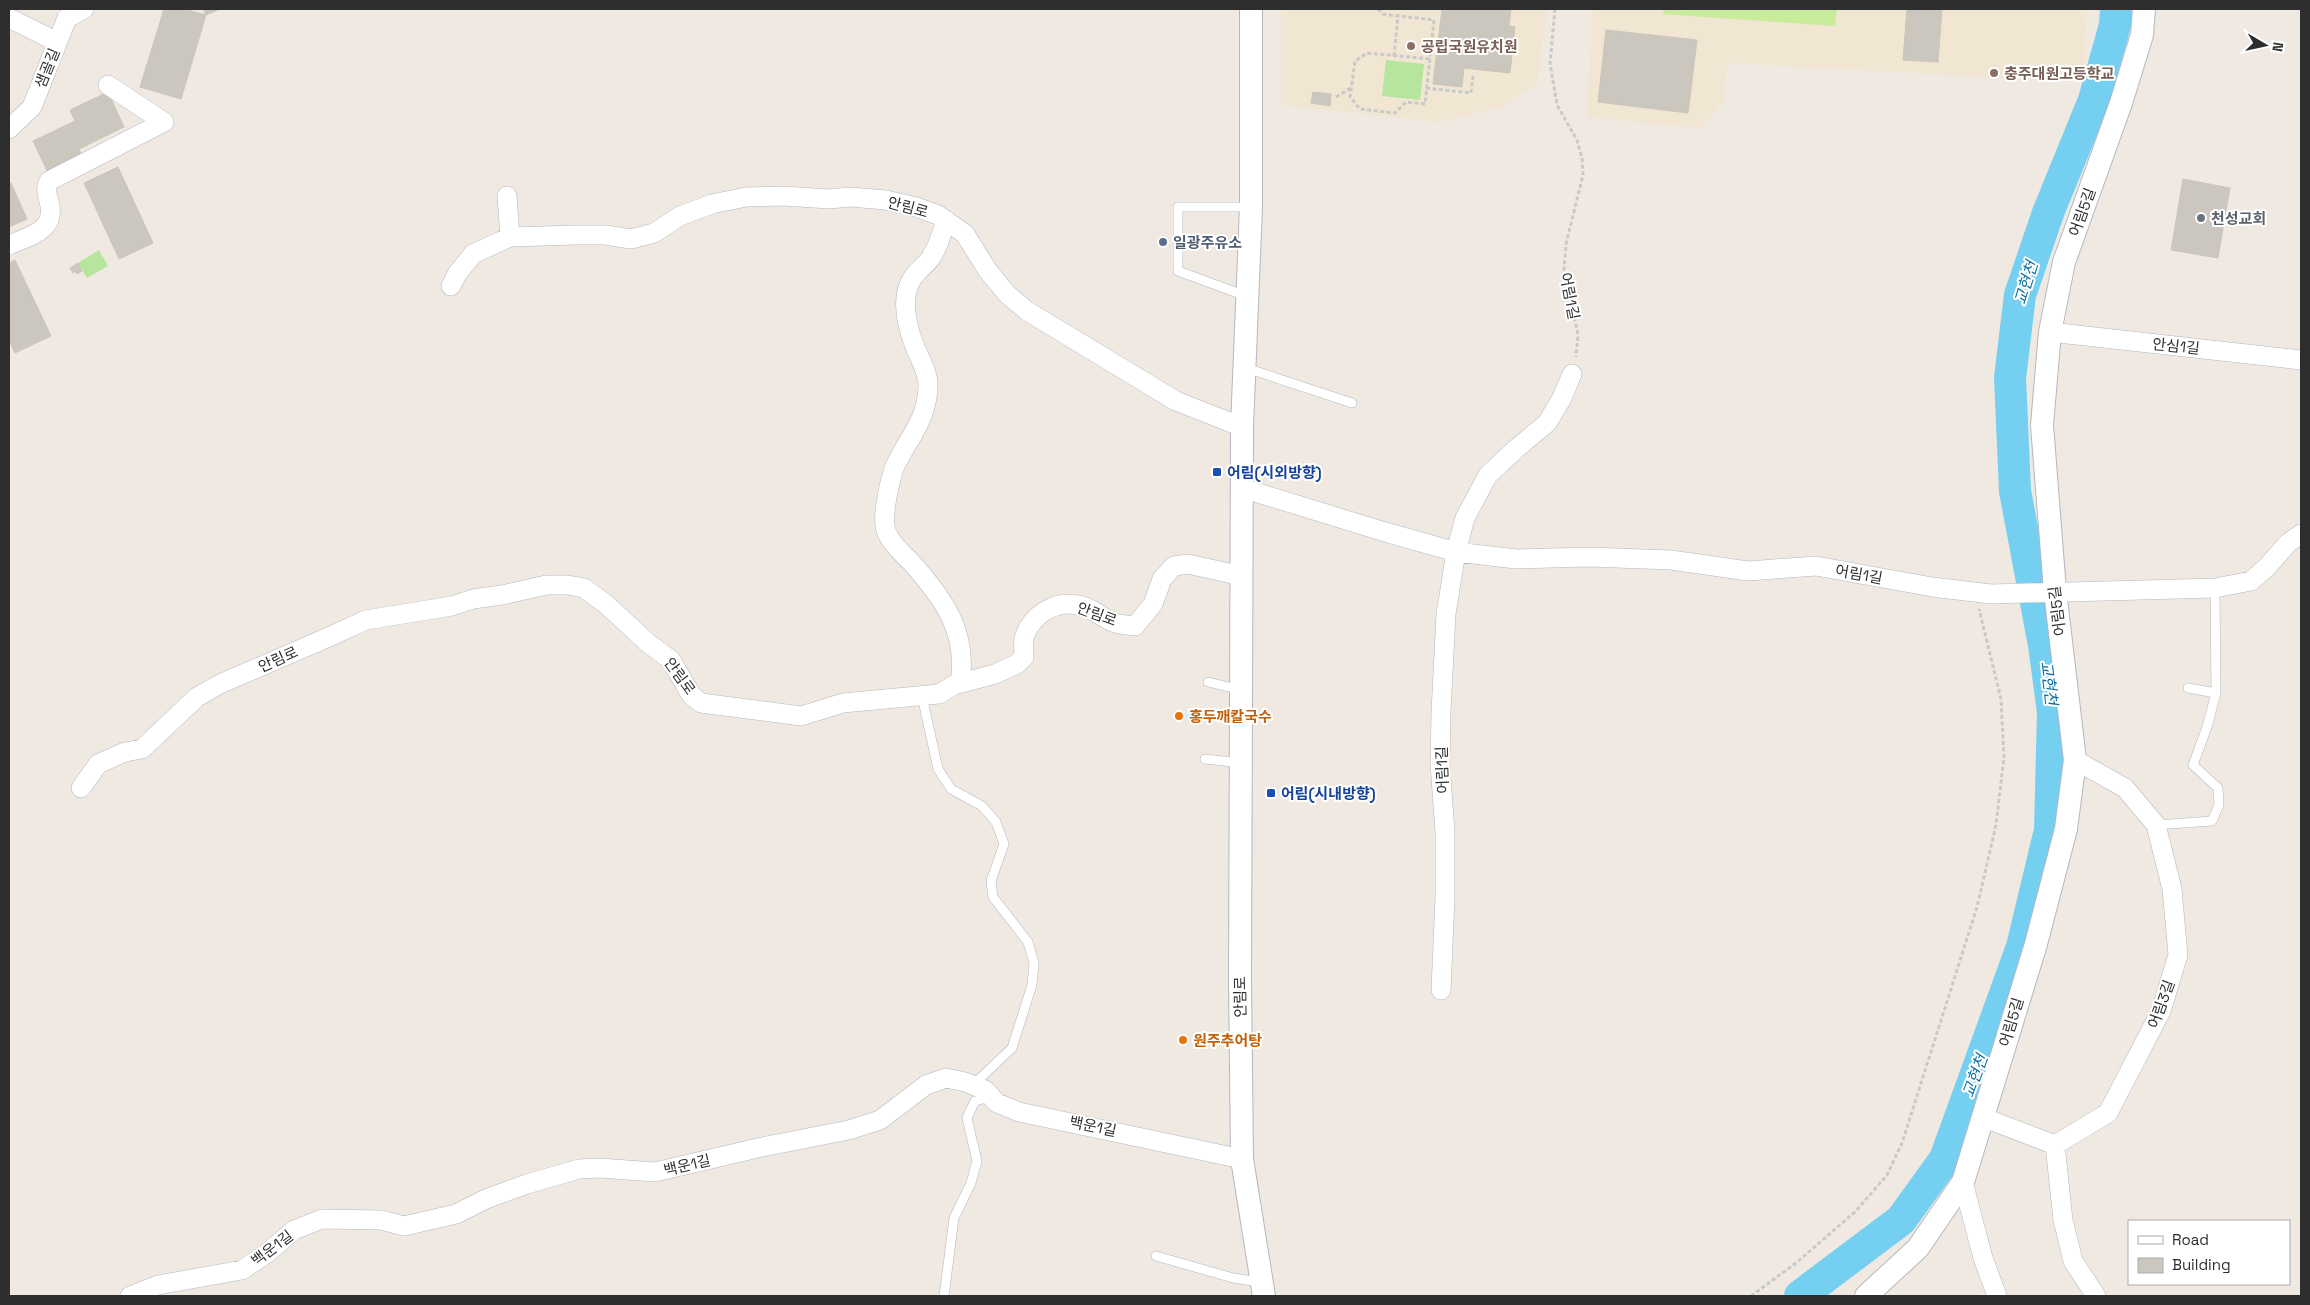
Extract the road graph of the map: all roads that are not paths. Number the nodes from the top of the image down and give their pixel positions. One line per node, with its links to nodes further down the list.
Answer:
1 (84, 9): 5 (street, 샘골길)
2 (1251, 9): 9 (street, 안림로)
3 (2144, 9): 15 (street, 어림5길)
4 (9, 18): 5 (street)
5 (57, 42): 7 (street, 샘골길)
6 (108, 84): 12 (street)
7 (9, 129)
8 (507, 196): 11 (street)
9 (1251, 207): 14 (street, 안림로); 14 (lane)
10 (946, 220): 11 (street, 안림로); 20 (street, 안림로); 28 (street)
11 (510, 237): 13 (street, 안림로)
12 (9, 245)
13 (451, 286)
14 (1249, 297): 17 (street, 안림로)
15 (2050, 332): 16 (street, 안심1길); 26 (street, 어림5길)
16 (2301, 360)
17 (1246, 368): 19 (lane); 20 (street, 안림로)
18 (1572, 374): 23 (street, 어림1길)
19 (1352, 404)
20 (1242, 427): 21 (street, 안림로)
21 (1242, 488): 23 (street, 어림1길); 24 (street, 안림로)
22 (2301, 534): 25 (street)
23 (1456, 552): 26 (street, 어림1길); 38 (street, 어림1길)
24 (1242, 576): 28 (street, 안림로); 30 (street, 안림로)
25 (2215, 588): 26 (street); 31 (lane)
26 (2047, 592): 34 (street, 어림5길)
27 (1208, 682): 30 (lane)
28 (960, 683): 32 (street, 안림로)
29 (2188, 688): 31 (lane)
30 (1241, 690): 35 (street, 안림로)
31 (2216, 693): 37 (lane)
32 (922, 696): 36 (street, 안림로); 39 (lane)
33 (1205, 759): 35 (lane)
34 (2075, 760): 37 (street, 어림3길); 41 (street, 어림5길)
35 (1241, 763): 43 (street, 안림로)
36 (81, 788)
37 (2156, 825): 42 (street, 어림3길)
38 (1441, 990)
39 (973, 1085): 40 (street, 백운1길); 47 (street, 백운1길)
40 (992, 1097): 43 (street, 백운1길); 48 (lane)
41 (1982, 1117): 42 (street); 44 (street, 어림5길)
42 (2055, 1145): 51 (street)
43 (1242, 1158): 46 (street, 안림로)
44 (1963, 1182): 49 (street, 어림5길); 50 (street)
45 (1156, 1256): 46 (lane)
46 (1262, 1289)
47 (130, 1296)
48 (944, 1296)
49 (1866, 1296)
50 (1997, 1296)
51 (2096, 1296)

